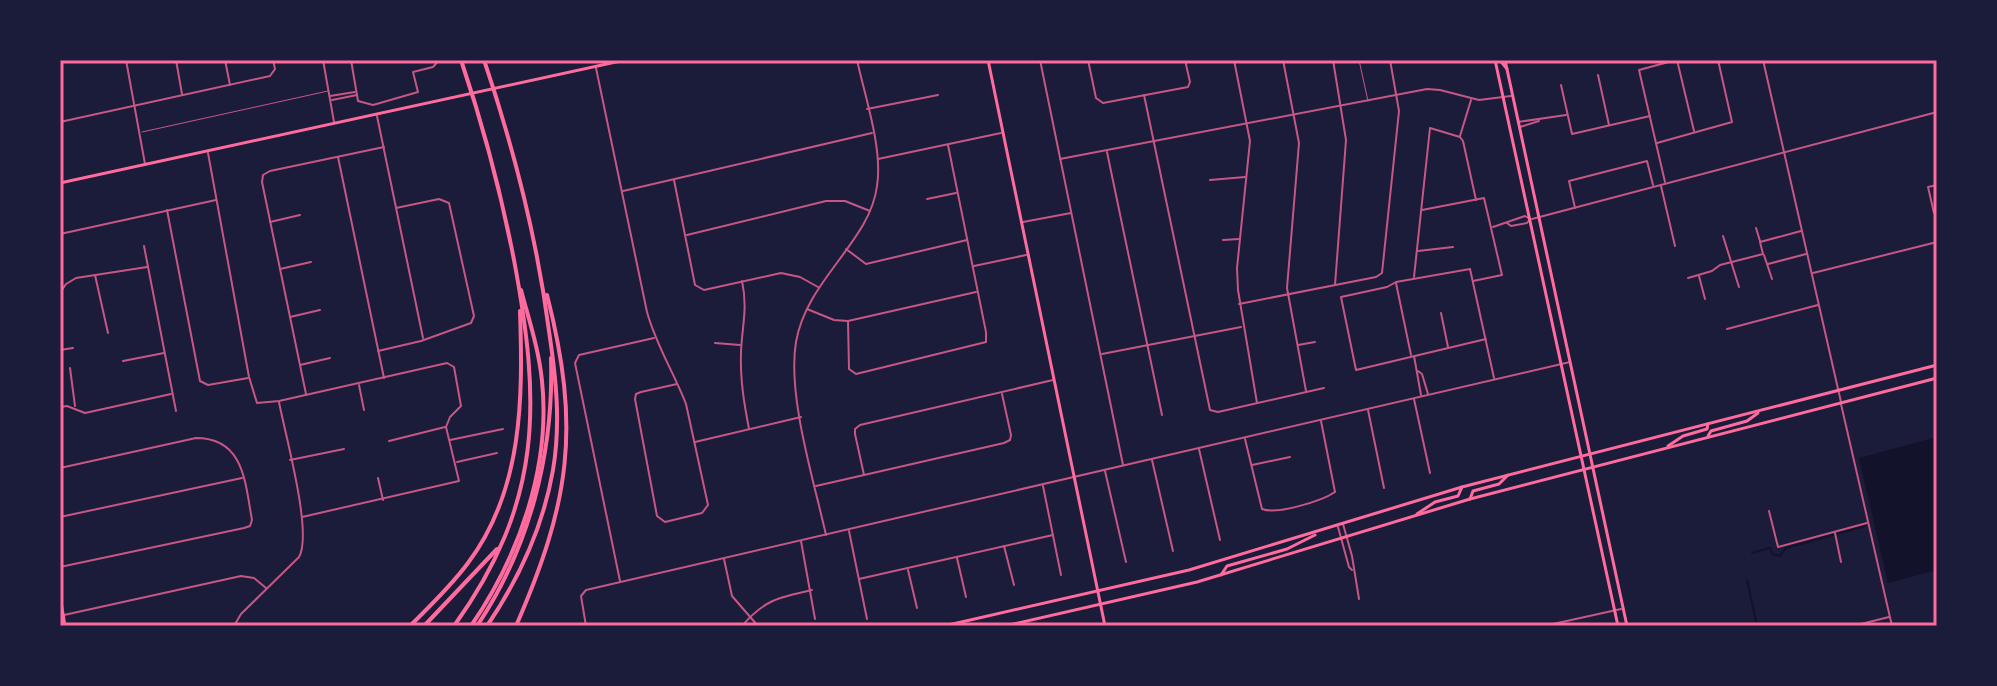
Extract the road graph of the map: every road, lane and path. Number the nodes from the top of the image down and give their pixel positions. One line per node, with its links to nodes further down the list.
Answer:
1 (126, 60): 42 (street)
2 (176, 60): 33 (street)
3 (225, 60): 29 (street)
4 (273, 60): 29 (street)
5 (323, 60): 31 (street)
6 (351, 60): 32 (street)
7 (439, 60): 32 (street)
8 (461, 60): 118 (highway)
9 (484, 60): 122 (highway)
10 (625, 60): 26 (main road)
11 (858, 60): 44 (street)
12 (988, 60): 58 (main road)
13 (1040, 60): 69 (street)
14 (1088, 60): 35 (street)
15 (1185, 60): 35 (street)
16 (1234, 60): 51 (street)
17 (1283, 60): 47 (street)
18 (1333, 60): 43 (street)
19 (1359, 60): 41 (lane)
20 (1390, 60): 36 (street)
21 (1500, 60): 37 (main road); 38 (main road)
22 (1677, 60): 49 (street); 56 (street)
23 (1718, 60): 56 (street)
24 (1763, 60): 65 (street)
25 (587, 63): 27 (street)
26 (596, 67): 27 (main road); 78 (street)
27 (589, 68): 48 (main road)
28 (1598, 75): 54 (street)
29 (230, 85): 33 (street)
30 (1561, 85): 46 (street)
31 (329, 91): 39 (street); 55 (lane)
32 (357, 93): 39 (street)
33 (183, 95): 42 (street)
34 (938, 95): 44 (street)
35 (1144, 95): 60 (street)
36 (1397, 95): 40 (street); 41 (street); 132 (street)
37 (1513, 95): 38 (street); 53 (main road)
38 (1503, 97): 40 (street); 92 (main road)
39 (330, 98): 52 (street)
40 (1471, 99): 59 (street)
41 (1368, 101): 43 (street)
42 (134, 106): 50 (street); 55 (street)
43 (1342, 106): 47 (street); 132 (street)
44 (867, 109): 57 (street)
45 (1937, 112): 65 (street)
46 (1567, 114): 53 (street); 54 (street)
47 (1295, 115): 51 (street); 138 (street)
48 (377, 116): 52 (main road); 63 (street)
49 (1650, 116): 54 (street); 61 (street)
50 (60, 122)
51 (1247, 124): 60 (street); 71 (street)
52 (334, 125): 66 (main road)
53 (1519, 125): 91 (main road)
54 (1610, 126)
55 (139, 132): 70 (street)
56 (1694, 132): 61 (street)
57 (872, 133): 68 (street); 72 (street)
58 (1003, 133): 62 (street); 94 (main road)
59 (1460, 137): 82 (street); 86 (street)
60 (1153, 142): 64 (street); 151 (street)
61 (1656, 143): 75 (street)
62 (948, 145): 68 (street); 79 (street)
63 (384, 147): 67 (street); 83 (street)
64 (1107, 150): 69 (street); 158 (street)
65 (1784, 151): 75 (street); 98 (street)
66 (207, 152): 70 (main road); 81 (street)
67 (338, 156): 93 (street); 163 (street)
68 (877, 159): 87 (street)
69 (1060, 159): 89 (street)
70 (145, 164): 74 (main road)
71 (1247, 177): 73 (street); 104 (street)
72 (674, 179): 78 (street); 100 (street)
73 (1210, 180)
74 (60, 183)
75 (1663, 184): 77 (street); 108 (street)
76 (1937, 185): 88 (street)
77 (1653, 187): 84 (street); 84 (street)
78 (621, 191): 152 (street)
79 (958, 193): 80 (street); 102 (street)
80 (927, 199)
81 (217, 200): 85 (street); 175 (street)
82 (1476, 200): 86 (street); 96 (street)
83 (396, 208): 154 (street); 154 (street)
84 (1576, 208): 91 (street)
85 (167, 210): 99 (street); 175 (street)
86 (1421, 210): 111 (street)
87 (870, 211): 100 (street); 110 (street)
88 (1937, 212)
89 (1071, 213): 94 (street); 165 (street)
90 (300, 215): 93 (street)
91 (1539, 217): 92 (street); 169 (main road)
92 (1530, 219): 95 (street); 95 (street); 170 (main road)
93 (270, 222): 121 (street)
94 (1021, 222): 112 (main road)
95 (1507, 223): 96 (street)
96 (1491, 227): 130 (street)
97 (1756, 228): 105 (street)
98 (1802, 231): 105 (street); 114 (street)
99 (60, 234)
100 (685, 235): 129 (street)
101 (1723, 236): 116 (street)
102 (967, 240): 110 (street); 119 (street)
103 (1223, 240): 104 (street)
104 (1240, 240): 140 (street)
105 (1760, 242): 113 (street)
106 (1937, 242): 124 (street)
107 (144, 246): 120 (street)
108 (1675, 246)
109 (1453, 247): 111 (street)
110 (846, 249): 133 (street)
111 (1416, 250): 126 (street)
112 (1028, 254): 119 (street); 179 (main road)
113 (1763, 254): 116 (street); 117 (street)
114 (1807, 254): 117 (street); 124 (street)
115 (311, 262): 121 (street)
116 (1733, 262): 125 (street); 134 (street)
117 (1768, 264): 128 (street)
118 (514, 265): 135 (highway); 255 (highway)
119 (973, 266): 136 (street)
120 (148, 267): 123 (street); 164 (street)
121 (280, 269): 145 (street)
122 (541, 269): 149 (highway); 292 (highway)
123 (95, 274): 137 (street); 150 (street)
124 (1812, 274): 141 (street)
125 (1698, 275): 127 (street); 139 (street)
126 (1414, 278): 130 (street); 131 (street)
127 (1688, 278)
128 (1772, 279)
129 (742, 280): 133 (street); 157 (street)
130 (1473, 281): 153 (street)
131 (1396, 282): 166 (street); 166 (street)
132 (1335, 285): 138 (street)
133 (818, 287): 142 (street)
134 (1739, 287)
135 (519, 292): 254 (highway); 286 (highway)
136 (978, 292): 146 (street); 146 (street)
137 (60, 293)
138 (1288, 294): 140 (street); 159 (street)
139 (1705, 299)
140 (1239, 304): 147 (street)
141 (1819, 304): 148 (street); 183 (street)
142 (806, 309): 146 (street); 201 (street)
143 (320, 310): 145 (street)
144 (1441, 313): 161 (street)
145 (290, 317): 171 (street)
146 (848, 321)
147 (1243, 327): 151 (street); 192 (street)
148 (1727, 329)
149 (549, 331): 255 (highway); 291 (highway)
150 (108, 333)
151 (1194, 336): 158 (street); 192 (street)
152 (655, 338): 181 (street); 267 (street)
153 (1486, 339): 161 (street); 178 (street)
154 (424, 340): 163 (street)
155 (1315, 342): 159 (street)
156 (715, 343): 157 (street)
157 (741, 345): 206 (street)
158 (1147, 345): 165 (street); 200 (street)
159 (1297, 345): 184 (street)
160 (73, 348): 162 (street)
161 (1449, 348): 166 (street)
162 (60, 350)
163 (378, 351): 176 (street)
164 (165, 353): 168 (street); 185 (street)
165 (1101, 354): 222 (street)
166 (1413, 356): 174 (street)
167 (330, 358): 171 (street)
168 (123, 361)
169 (1571, 362): 170 (street); 216 (main road)
170 (1561, 364): 178 (street); 217 (main road)
171 (300, 365): 187 (street)
172 (1937, 365): 183 (main road)
173 (70, 368): 195 (street)
174 (1417, 370): 188 (street); 189 (street)
175 (249, 377): 191 (street)
176 (384, 378): 180 (street); 204 (street)
177 (1937, 378): 193 (main road)
178 (1495, 379): 188 (street)
179 (1054, 380): 186 (street); 232 (main road)
180 (359, 384): 187 (street); 197 (street)
181 (677, 384): 211 (street); 211 (street)
182 (1324, 388): 184 (street)
183 (1838, 390): 193 (street); 198 (main road)
184 (1306, 392): 192 (street)
185 (173, 393): 195 (street); 199 (street)
186 (1002, 393): 229 (street); 229 (street)
187 (307, 395): 191 (street)
188 (1428, 395): 189 (street)
189 (1421, 396): 190 (street)
190 (1414, 398): 196 (street); 228 (street)
191 (279, 401): 220 (street)
192 (1257, 403)
193 (1841, 403): 207 (main road); 244 (street)
194 (60, 407): 195 (street)
195 (74, 409)
196 (1367, 409): 202 (street); 237 (street)
197 (364, 410)
198 (1761, 410): 203 (main road); 207 (main road)
199 (176, 411)
200 (1162, 415)
201 (801, 417): 206 (street); 235 (street)
202 (1321, 420): 208 (street); 223 (street)
203 (1708, 424): 213 (main road); 216 (main road)
204 (446, 427): 209 (street); 210 (street)
205 (503, 429): 209 (street)
206 (749, 429): 211 (street)
207 (1708, 437): 213 (main road)
208 (1244, 438): 212 (street); 223 (street)
209 (449, 440): 221 (street)
210 (389, 441)
211 (694, 442)
212 (1199, 448): 219 (street); 252 (street)
213 (1665, 448): 224 (main road)
214 (344, 449): 220 (street)
215 (497, 453): 221 (street)
216 (1591, 453): 217 (main road); 224 (main road)
217 (1581, 456): 226 (main road); 230 (main road)
218 (1290, 457): 223 (street)
219 (1152, 459): 222 (street); 257 (street)
220 (290, 460): 243 (street)
221 (456, 462): 239 (street)
222 (1123, 465): 227 (street)
223 (1251, 466)
224 (1594, 467): 226 (main road); 277 (main road)
225 (60, 468): 231 (street)
226 (1584, 469): 238 (main road); 278 (main road)
227 (1105, 470): 232 (street); 260 (street)
228 (1430, 473)
229 (864, 475): 235 (street)
230 (1508, 475): 236 (main road); 238 (main road)
231 (243, 477): 242 (street); 262 (street)
232 (1074, 477): 234 (street); 271 (main road)
233 (378, 478): 239 (street)
234 (1043, 484): 246 (street); 250 (street)
235 (816, 486): 249 (street)
236 (1462, 487): 241 (main road); 245 (main road)
237 (1384, 488)
238 (1470, 499): 241 (main road)
239 (383, 500): 243 (street)
240 (1769, 511): 248 (street)
241 (1414, 516): 251 (main road)
242 (60, 517)
243 (302, 517): 269 (street)
244 (1868, 522): 248 (street); 281 (street)
245 (1340, 525): 247 (main road); 251 (street)
246 (849, 530): 249 (street); 266 (street)
247 (1323, 530): 265 (main road); 271 (main road)
248 (1834, 531): 261 (street)
249 (826, 535): 253 (street)
250 (1053, 535): 256 (street); 264 (street)
251 (1344, 538): 265 (main road); 274 (street)
252 (1220, 540)
253 (801, 541): 259 (street); 270 (street)
254 (501, 544): 287 (highway); 288 (highway)
255 (518, 544): 289 (highway); 290 (highway)
256 (1004, 545): 258 (street); 268 (street)
257 (1173, 551)
258 (956, 557): 263 (street); 273 (street)
259 (724, 559): 267 (street); 280 (street)
260 (1126, 562)
261 (1841, 562)
262 (60, 567)
263 (908, 568): 266 (street); 276 (street)
264 (1061, 575)
265 (1221, 575): 275 (main road)
266 (859, 579): 283 (street)
267 (620, 582): 293 (street)
268 (1014, 585)
269 (267, 588): 279 (street); 285 (street)
270 (812, 590): 280 (street); 282 (street)
271 (1098, 592): 275 (main road); 296 (main road)
272 (60, 596): 279 (main road)
273 (966, 597)
274 (1359, 599)
275 (1101, 604): 297 (main road); 298 (main road)
276 (917, 608)
277 (1624, 609): 278 (street); 301 (main road)
278 (1615, 611): 299 (street); 300 (main road)
279 (64, 615): 284 (main road)
280 (750, 617): 294 (street); 295 (street)
281 (1889, 617): 302 (street); 303 (street)
282 (815, 619)
283 (867, 619)
284 (65, 626)
285 (234, 626)
286 (410, 626)
287 (424, 626)
288 (454, 626)
289 (471, 626)
290 (477, 626)
291 (487, 626)
292 (516, 626)
293 (586, 626)
294 (742, 626)
295 (758, 626)
296 (944, 626)
297 (1005, 626)
298 (1105, 626)
299 (1544, 626)
300 (1618, 626)
301 (1627, 626)
302 (1853, 626)
303 (1892, 626)

